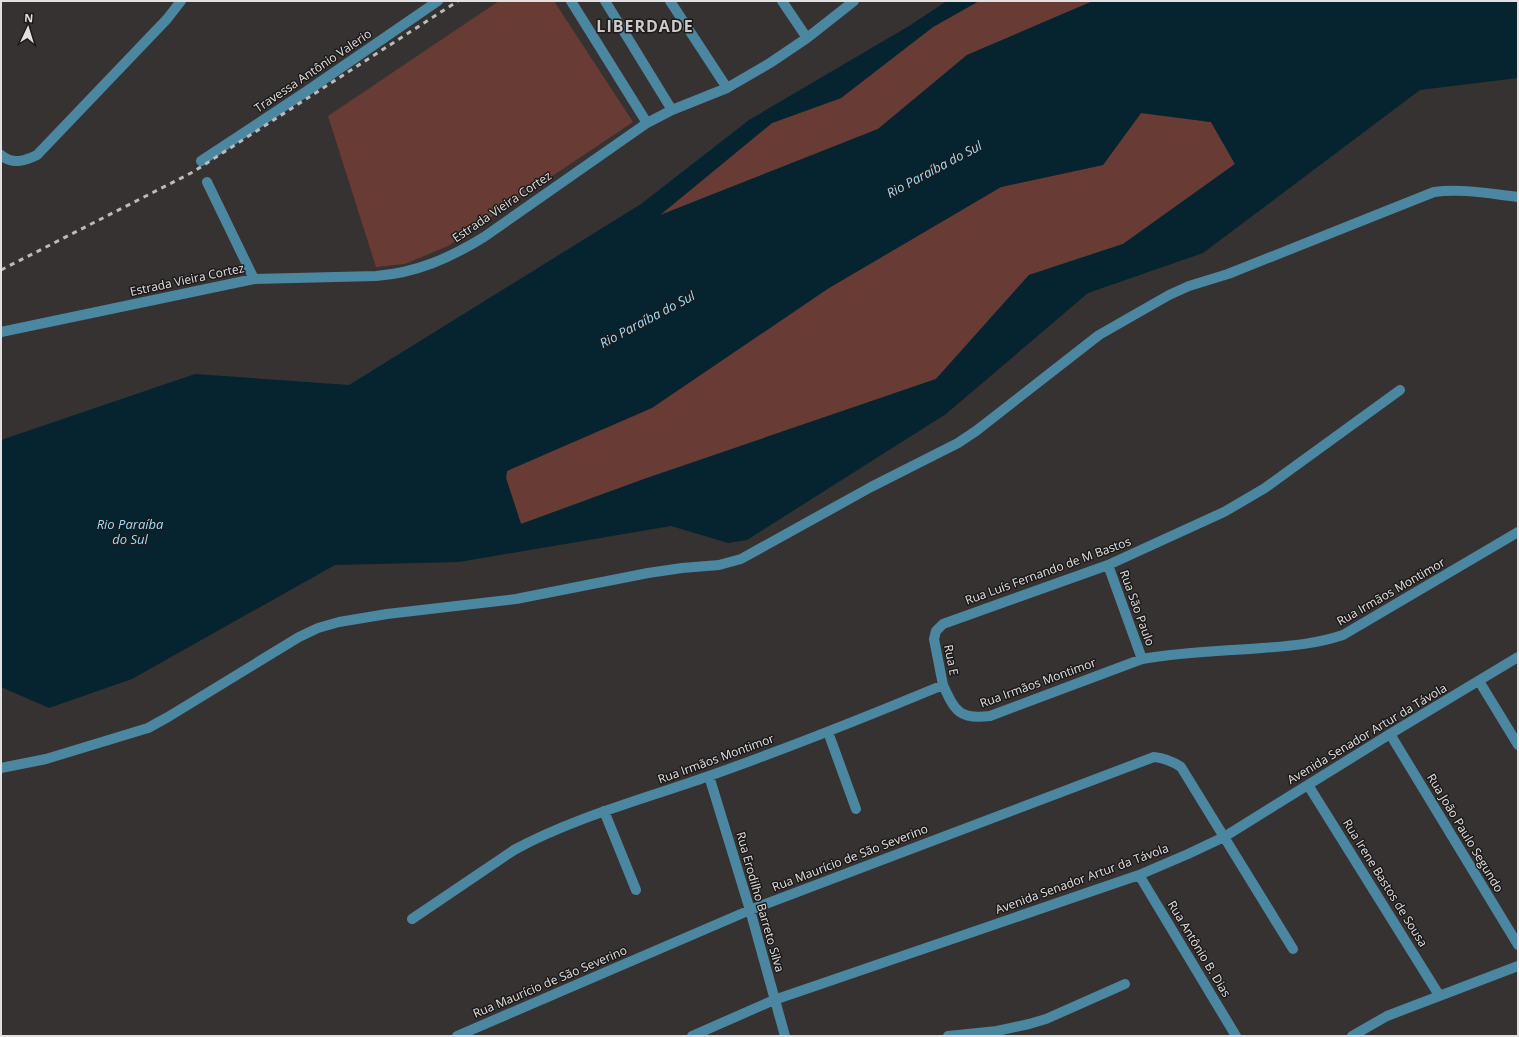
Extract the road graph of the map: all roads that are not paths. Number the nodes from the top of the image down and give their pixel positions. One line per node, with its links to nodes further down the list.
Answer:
1 (181, 1): 12 (street)
2 (438, 1): 13 (street, Travessa Antônio Valerio)
3 (571, 1): 11 (street)
4 (604, 1): 10 (street)
5 (670, 1): 9 (street)
6 (782, 1): 8 (street)
7 (854, 1): 8 (street, Estrada Vieira Cortez)
8 (807, 38): 9 (street, Estrada Vieira Cortez)
9 (727, 88): 10 (street, Estrada Vieira Cortez)
10 (672, 110): 11 (street, Estrada Vieira Cortez)
11 (647, 123): 16 (street, Estrada Vieira Cortez)
12 (1, 155)
13 (201, 161)
14 (207, 182): 16 (street)
15 (1518, 197): 29 (street)
16 (254, 279): 17 (street, Estrada Vieira Cortez)
17 (1, 332)
18 (1400, 390): 20 (street, Rua Luís Fernando de M Bastos)
19 (1518, 532): 23 (street, Rua Irmãos Montimor)
20 (1108, 565): 21 (street, Rua Luís Fernando de M Bastos); 23 (street, Rua São Paulo)
21 (934, 640): 25 (street, Rua E)
22 (1518, 657): 24 (street, Avenida Senador Artur da Távola)
23 (1142, 659): 25 (street, Rua Irmãos Montimor)
24 (1479, 681): 27 (street, Avenida Senador Artur da Távola); 28 (street)
25 (943, 685): 26 (street, Rua Irmãos Montimor)
26 (828, 732): 30 (street, Rua Irmãos Montimor); 32 (street)
27 (1390, 734): 31 (street, Avenida Senador Artur da Távola); 39 (street, Rua João Paulo Segundo)
28 (1518, 745)
29 (1, 768)
30 (709, 776): 33 (street, Rua Irmãos Montimor); 37 (street, Rua Erodilho Barreto Silva)
31 (1308, 785): 34 (street, Avenida Senador Artur da Távola); 43 (street, Rua Irene Bastos de Sousa)
32 (856, 809)
33 (604, 811): 36 (street); 38 (street, Rua Irmãos Montimor)
34 (1224, 837): 35 (street, Avenida Senador Artur da Távola); 37 (street, Rua Maurício de São Severino); 40 (street, Rua Maurício de São Severino)
35 (1139, 875): 44 (street, Avenida Senador Artur da Távola); 50 (street, Rua Antônio B. Dias)
36 (636, 890)
37 (750, 910): 44 (street, Rua Erodilho Barreto Silva); 46 (street, Rua Maurício de São Severino)
38 (412, 919)
39 (1518, 945)
40 (1293, 949)
41 (1517, 969): 43 (street)
42 (1125, 984): 45 (street)
43 (1439, 995): 51 (street)
44 (774, 1000): 47 (street, Avenida Senador Artur da Távola); 48 (street, Rua Erodilho Barreto Silva)
45 (997, 1034): 49 (street)
46 (457, 1036)
47 (692, 1036)
48 (785, 1036)
49 (948, 1036)
50 (1236, 1036)
51 (1352, 1036)

